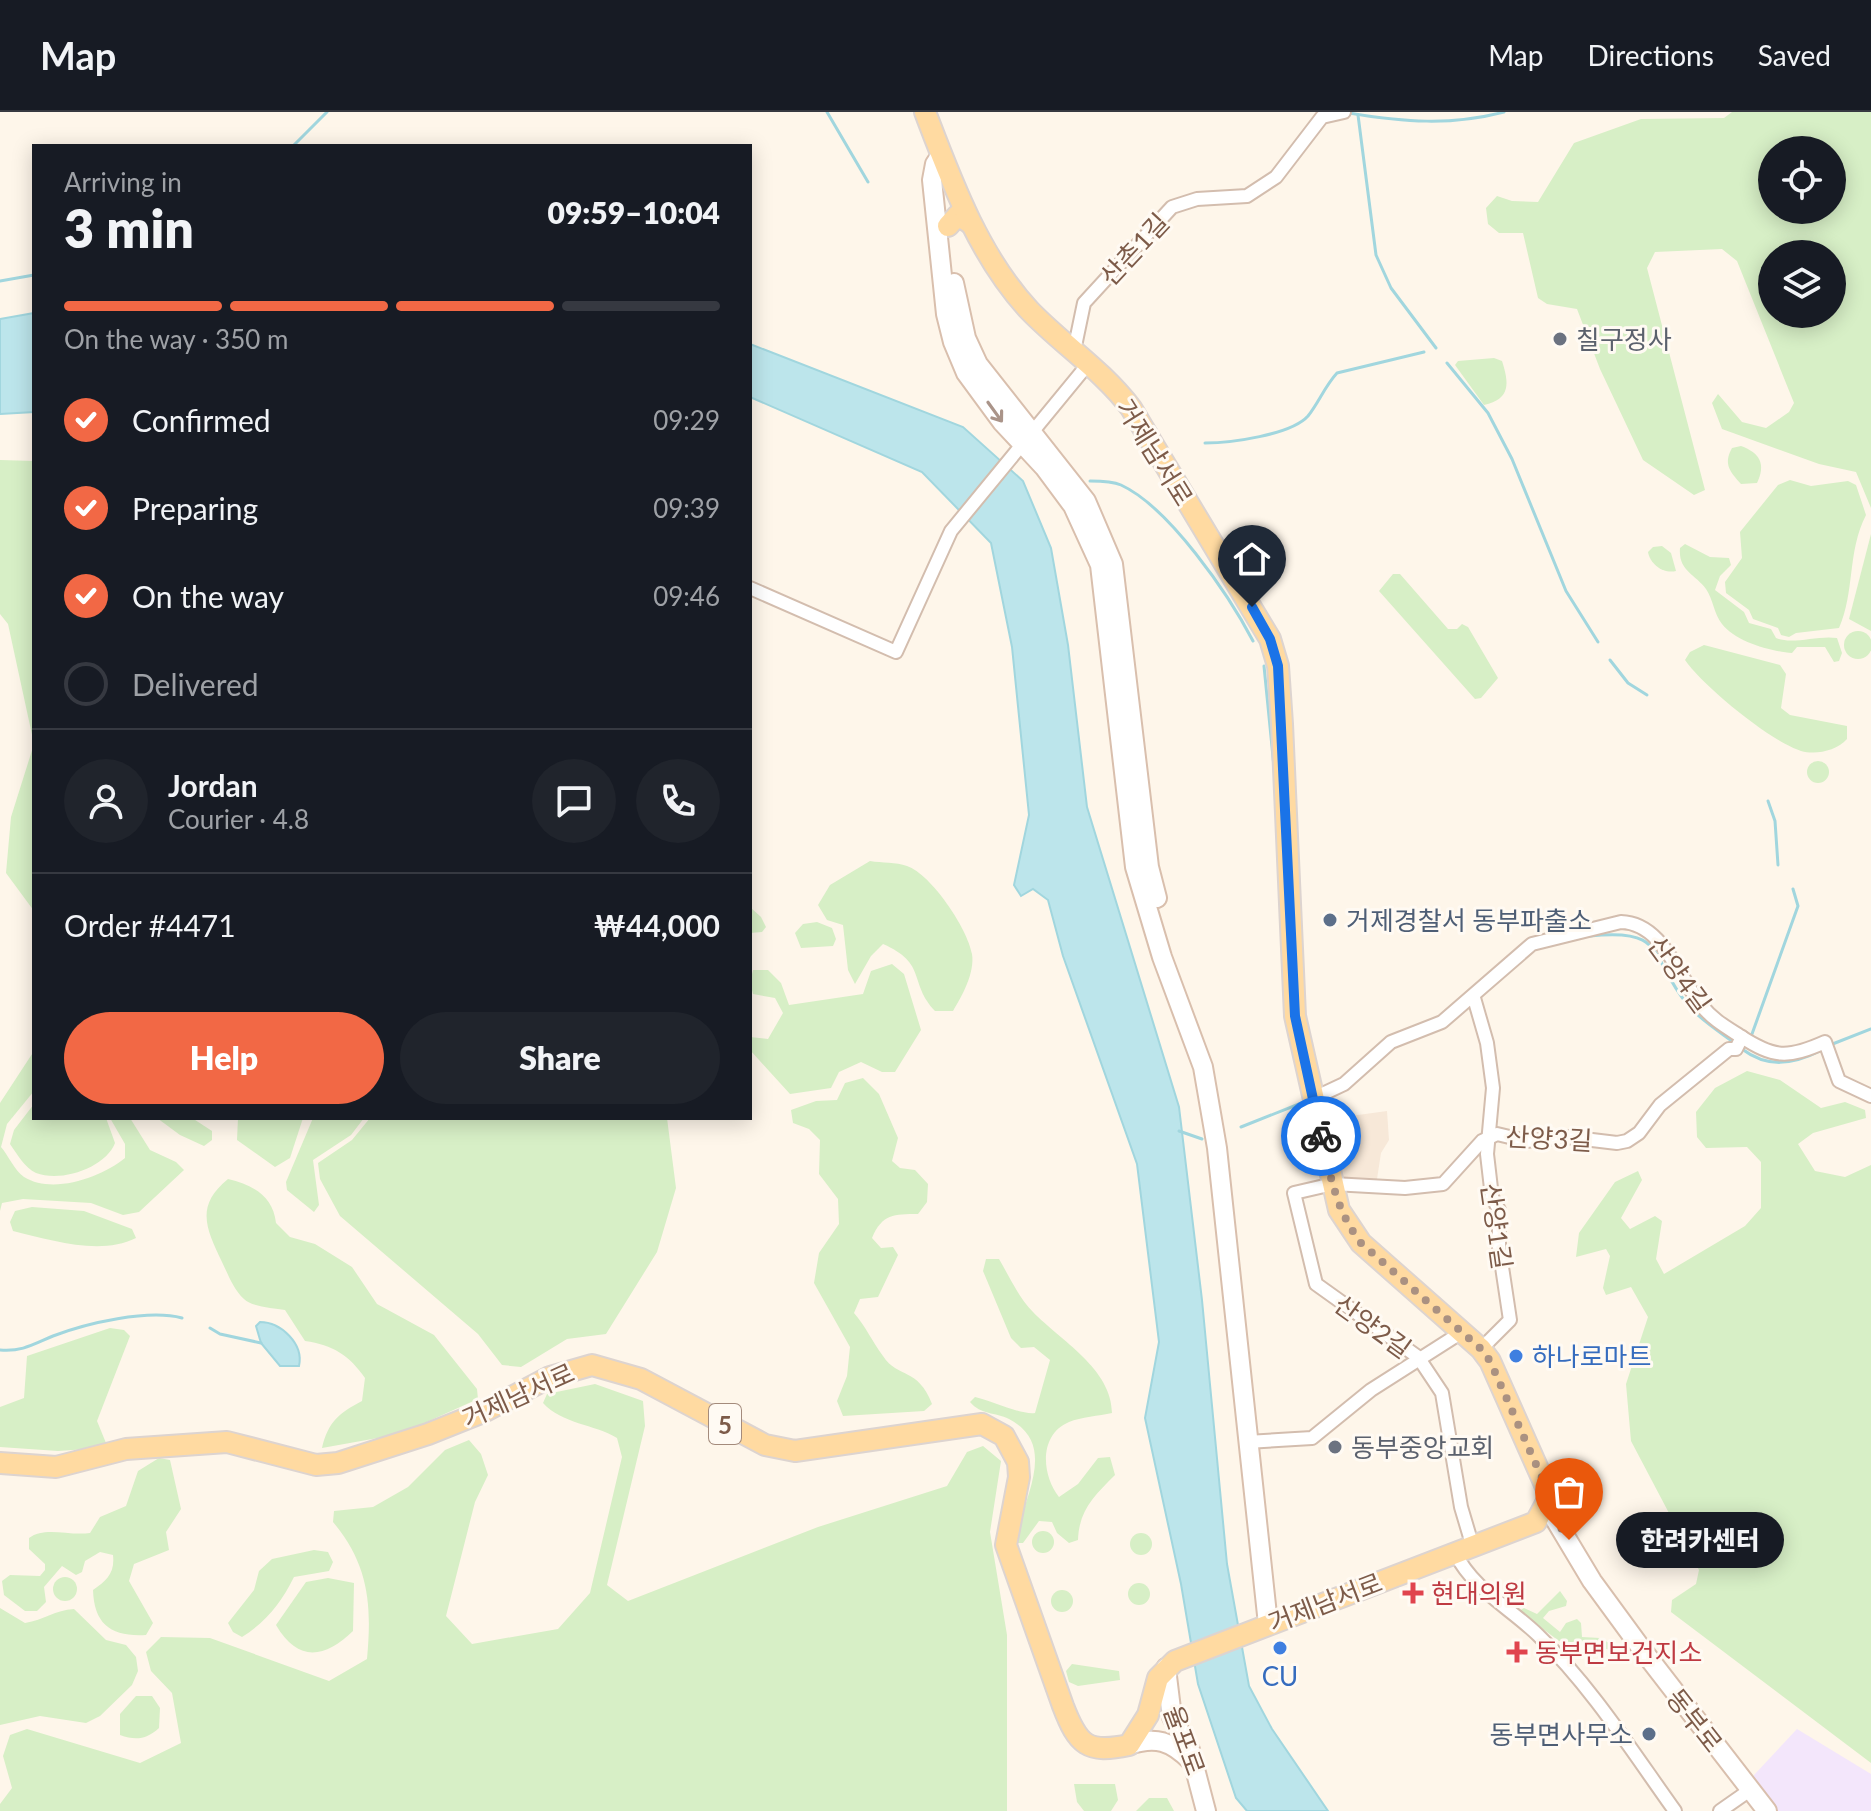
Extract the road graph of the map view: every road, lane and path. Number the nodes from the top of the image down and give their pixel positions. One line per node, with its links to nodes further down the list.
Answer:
1 (924, 112): 3 (main road, 거제남서로)
2 (1344, 112): 6 (street, 산촌1길)
3 (940, 166): 4 (main road, 거제남서로); 5 (street); 7 (street, one-way to 7)
4 (970, 223): 5 (main road); 6 (main road, 거제남서로)
5 (948, 226): 7 (street)
6 (1082, 357): 7 (street); 12 (main road, 거제남서로)
7 (1022, 445): 8 (street); 18 (street)
8 (752, 589)
9 (1474, 998): 10 (street, 산양4길); 12 (street, 산양4길); 13 (street, 산양1길)
10 (1739, 1043): 11 (street, 산양4길); 13 (street, 산양3길)
11 (1871, 1096)
12 (1312, 1099): 14 (main road, 거제남서로)
13 (1488, 1136): 14 (street, 산양3길); 16 (street, 산양1길)
14 (1333, 1184): 15 (main road, 거제남서로); 17 (street, 산양2길)
15 (1462, 1332): 16 (main road, 거제남서로); 17 (street)
16 (1481, 1349): 20 (main road, 거제남서로)
17 (1418, 1357): 18 (street); 21 (street, 산양2길)
18 (1253, 1442): 22 (street); 22 (street)
19 (0, 1463): 24 (main road, 거제남서로 / 5)
20 (1547, 1506): 21 (main road, 거제남서로); 26 (street, 동부로)
21 (1464, 1549): 22 (main road, 거제남서로); 28 (street, 산양2길)
22 (1266, 1625): 23 (main road, 거제남서로)
23 (1170, 1665): 24 (main road); 25 (street, 율포로)
24 (1129, 1745): 25 (street)
25 (1195, 1765): 27 (street, 율포로)
26 (1750, 1790): 29 (street); 30 (street, 동부로)
27 (1206, 1811)
28 (1675, 1811)
29 (1720, 1811)
30 (1767, 1811)

